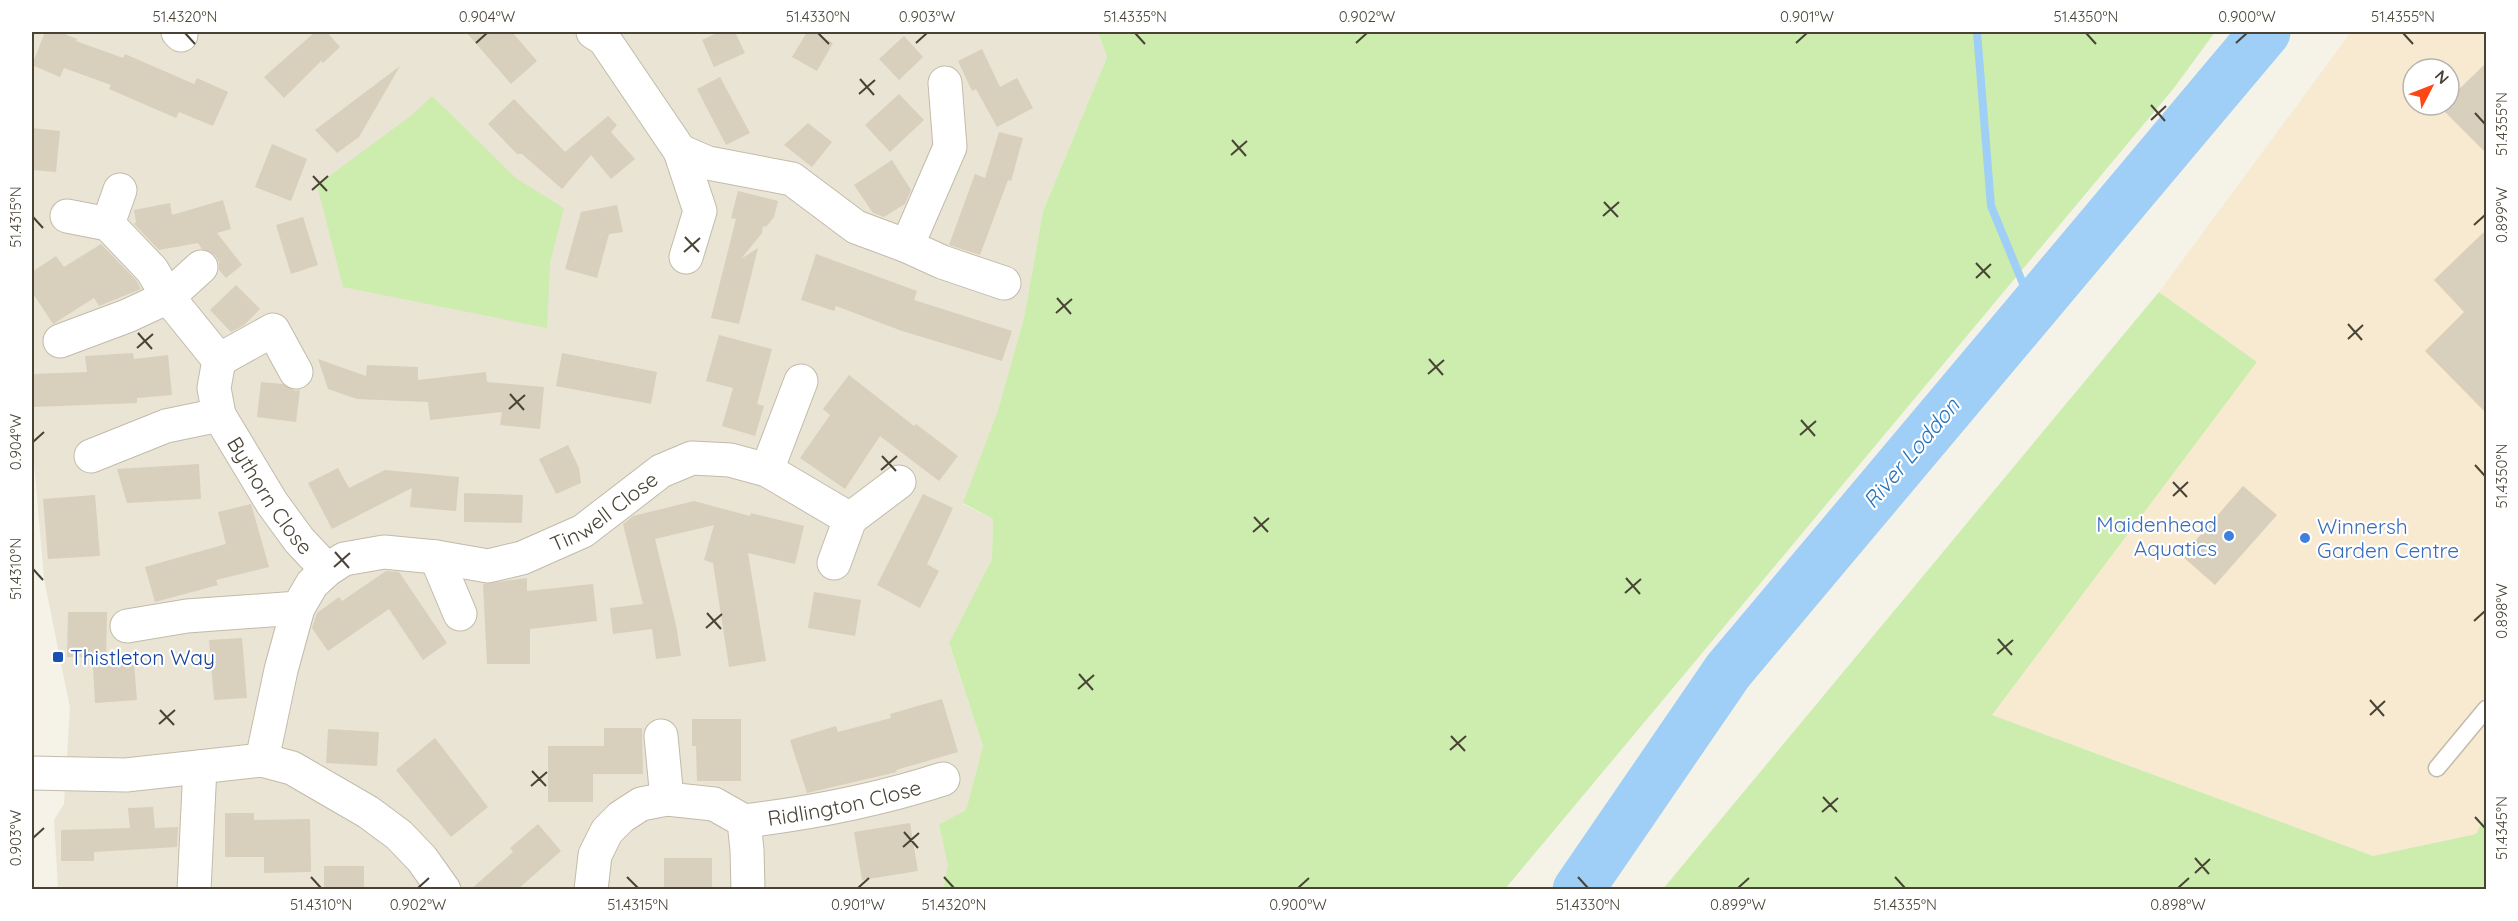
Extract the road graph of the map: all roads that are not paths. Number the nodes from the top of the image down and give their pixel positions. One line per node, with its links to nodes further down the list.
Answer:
1 (605, 34): 3 (street)
2 (945, 83): 7 (street)
3 (680, 151): 7 (street); 8 (street)
4 (120, 190): 6 (street)
5 (67, 216): 6 (street)
6 (108, 224): 11 (street)
7 (907, 246): 10 (street)
8 (686, 257)
9 (201, 267): 11 (street)
10 (1004, 284)
11 (168, 297): 12 (street); 13 (street)
12 (60, 341)
13 (219, 360): 14 (street); 16 (street, Bythorn Close)
14 (296, 372)
15 (801, 381): 18 (street)
16 (219, 415): 17 (street, Bythorn Close); 23 (street, Bythorn Close)
17 (91, 456)
18 (767, 470): 20 (street, Tinwell Close); 21 (street, Tinwell Close)
19 (899, 482): 20 (street)
20 (850, 519): 22 (street)
21 (436, 557): 23 (street, Tinwell Close); 25 (street)
22 (834, 563)
23 (327, 570): 24 (street, Tinwell Close)
24 (298, 608): 26 (street); 29 (street, Tinwell Close)
25 (460, 614)
26 (127, 626)
27 (2487, 709): 31 (lane)
28 (661, 736): 34 (street)
29 (262, 760): 30 (street); 37 (street)
30 (200, 767): 32 (street); 36 (street)
31 (2437, 768)
32 (32, 773)
33 (943, 779): 35 (street, Ridlington Close)
34 (667, 799): 35 (street, Ridlington Close); 38 (street, Ridlington Close)
35 (744, 821): 39 (street, Ridlington Close)
36 (194, 890)
37 (444, 890)
38 (591, 890)
39 (748, 890)

